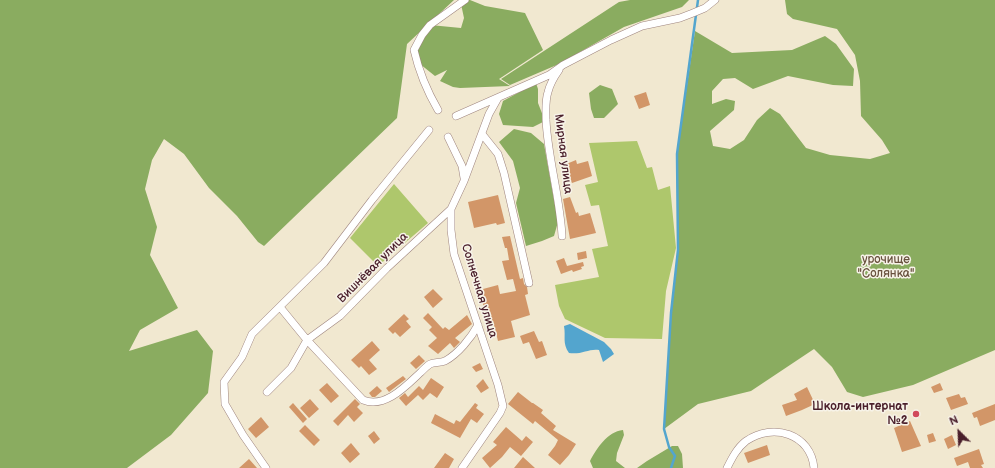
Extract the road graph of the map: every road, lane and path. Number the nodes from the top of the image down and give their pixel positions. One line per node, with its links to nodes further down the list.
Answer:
1 (465, 0): 5 (street)
2 (715, 0): 3 (street)
3 (563, 65): 4 (street); 12 (street, Мирная улица)
4 (498, 98): 6 (street); 8 (street, Солнечная улица)
5 (438, 110)
6 (456, 116)
7 (429, 130): 14 (street)
8 (482, 134): 10 (street, Солнечная улица); 13 (street)
9 (448, 137): 10 (street)
10 (464, 181): 11 (street, Солнечная улица)
11 (451, 209): 15 (street, Солнечная улица); 16 (street, Вишнёвая улица)
12 (562, 236)
13 (530, 283)
14 (280, 307): 16 (street); 18 (street)
15 (478, 325): 16 (street); 19 (street, Солнечная улица)
16 (307, 340): 17 (street, Вишнёвая улица)
17 (268, 392)
18 (266, 468)
19 (462, 468)
20 (726, 468): 21 (street)
21 (814, 468)

